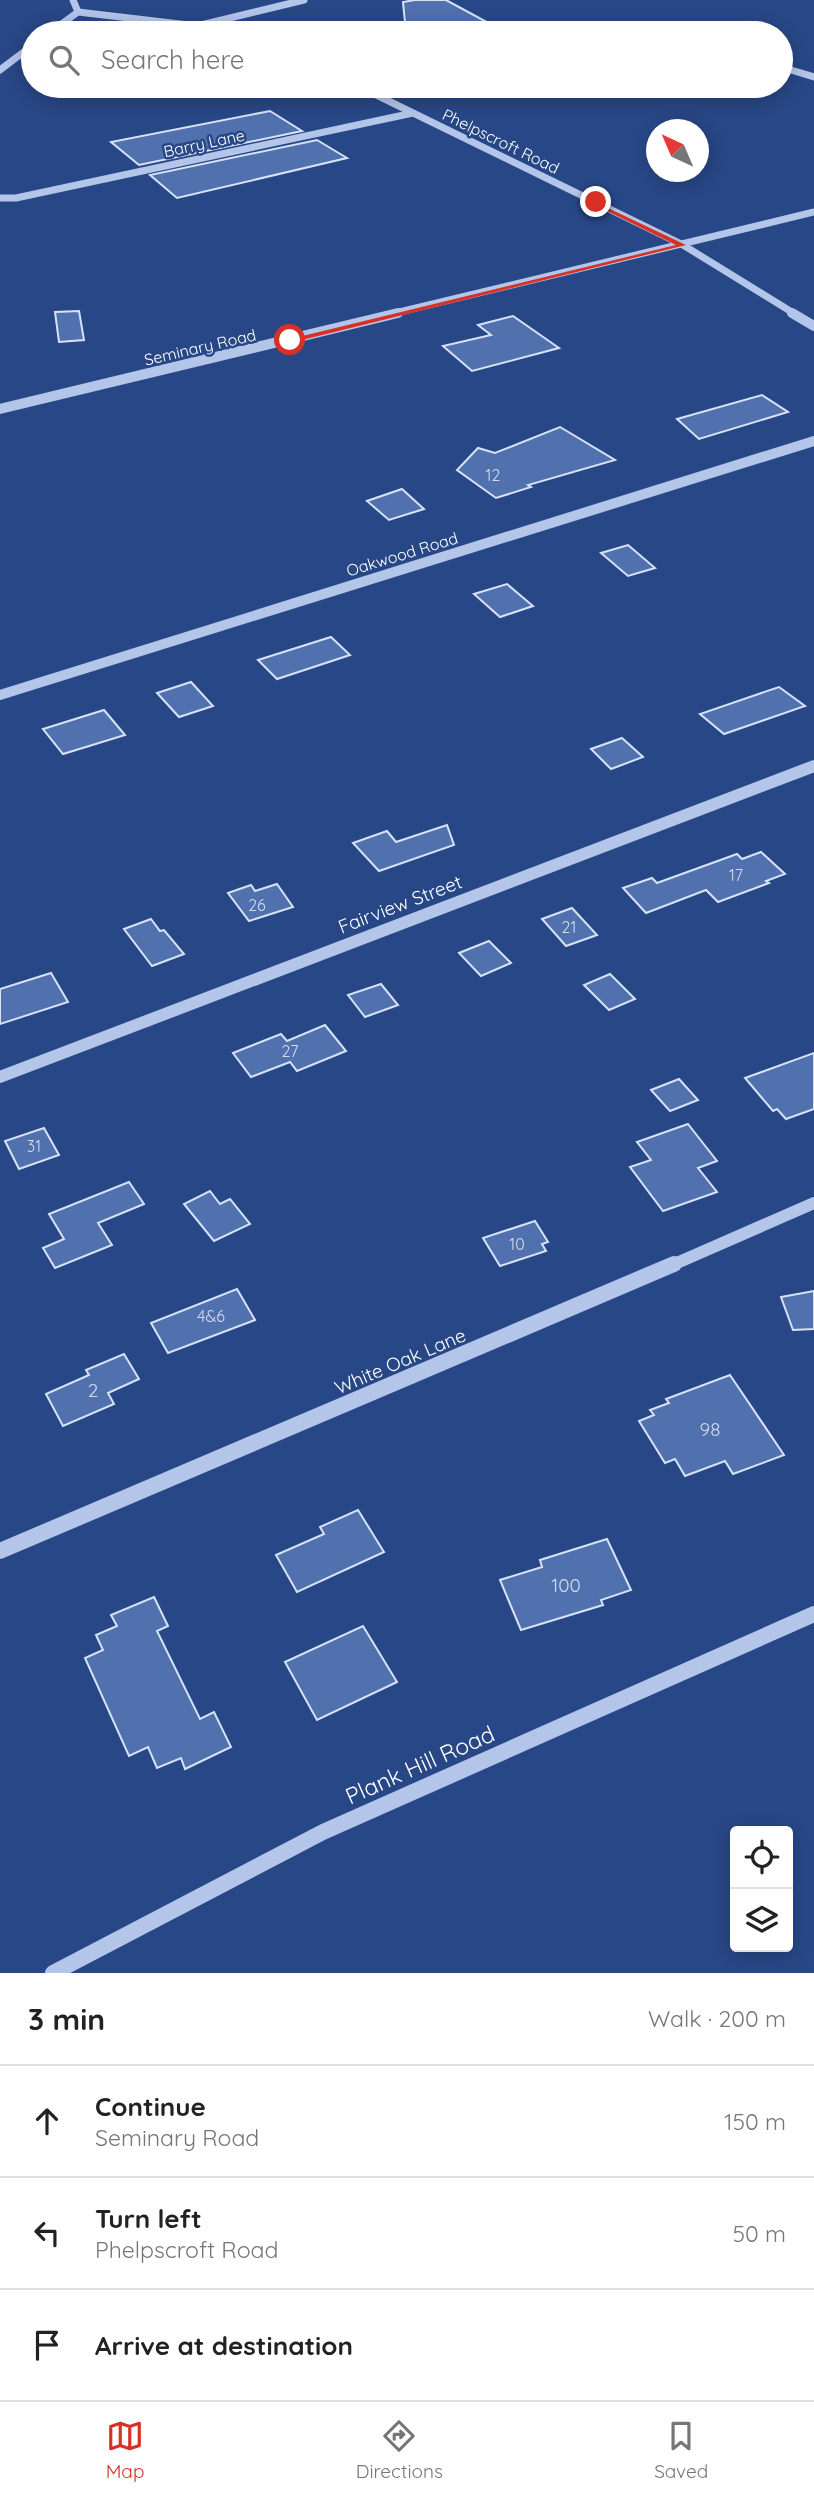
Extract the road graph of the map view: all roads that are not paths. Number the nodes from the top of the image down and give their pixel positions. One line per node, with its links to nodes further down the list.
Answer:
1 (73, 0): 3 (street)
2 (304, 0): 6 (street)
3 (78, 12): 4 (street); 5 (street)
4 (66, 21)
5 (154, 21)
6 (218, 21)
7 (21, 54): 8 (street)
8 (0, 70)
9 (793, 71): 10 (street)
10 (814, 77)
11 (382, 98): 12 (street, Phelpscroft Road)
12 (413, 113): 13 (street, Barry Lane); 15 (street, Phelpscroft Road)
13 (0, 198)
14 (814, 212): 15 (street, Seminary Road)
15 (683, 245): 16 (street, Phelpscroft Road); 17 (street, Seminary Road)
16 (814, 326)
17 (0, 409)
18 (814, 441): 19 (street, Oakwood Road)
19 (0, 695)
20 (814, 766): 21 (street, Fairview Street)
21 (0, 1077)
22 (814, 1203): 23 (street, White Oak Lane)
23 (0, 1551)
24 (814, 1614): 25 (street, Plank Hill Road)
25 (53, 1973)

